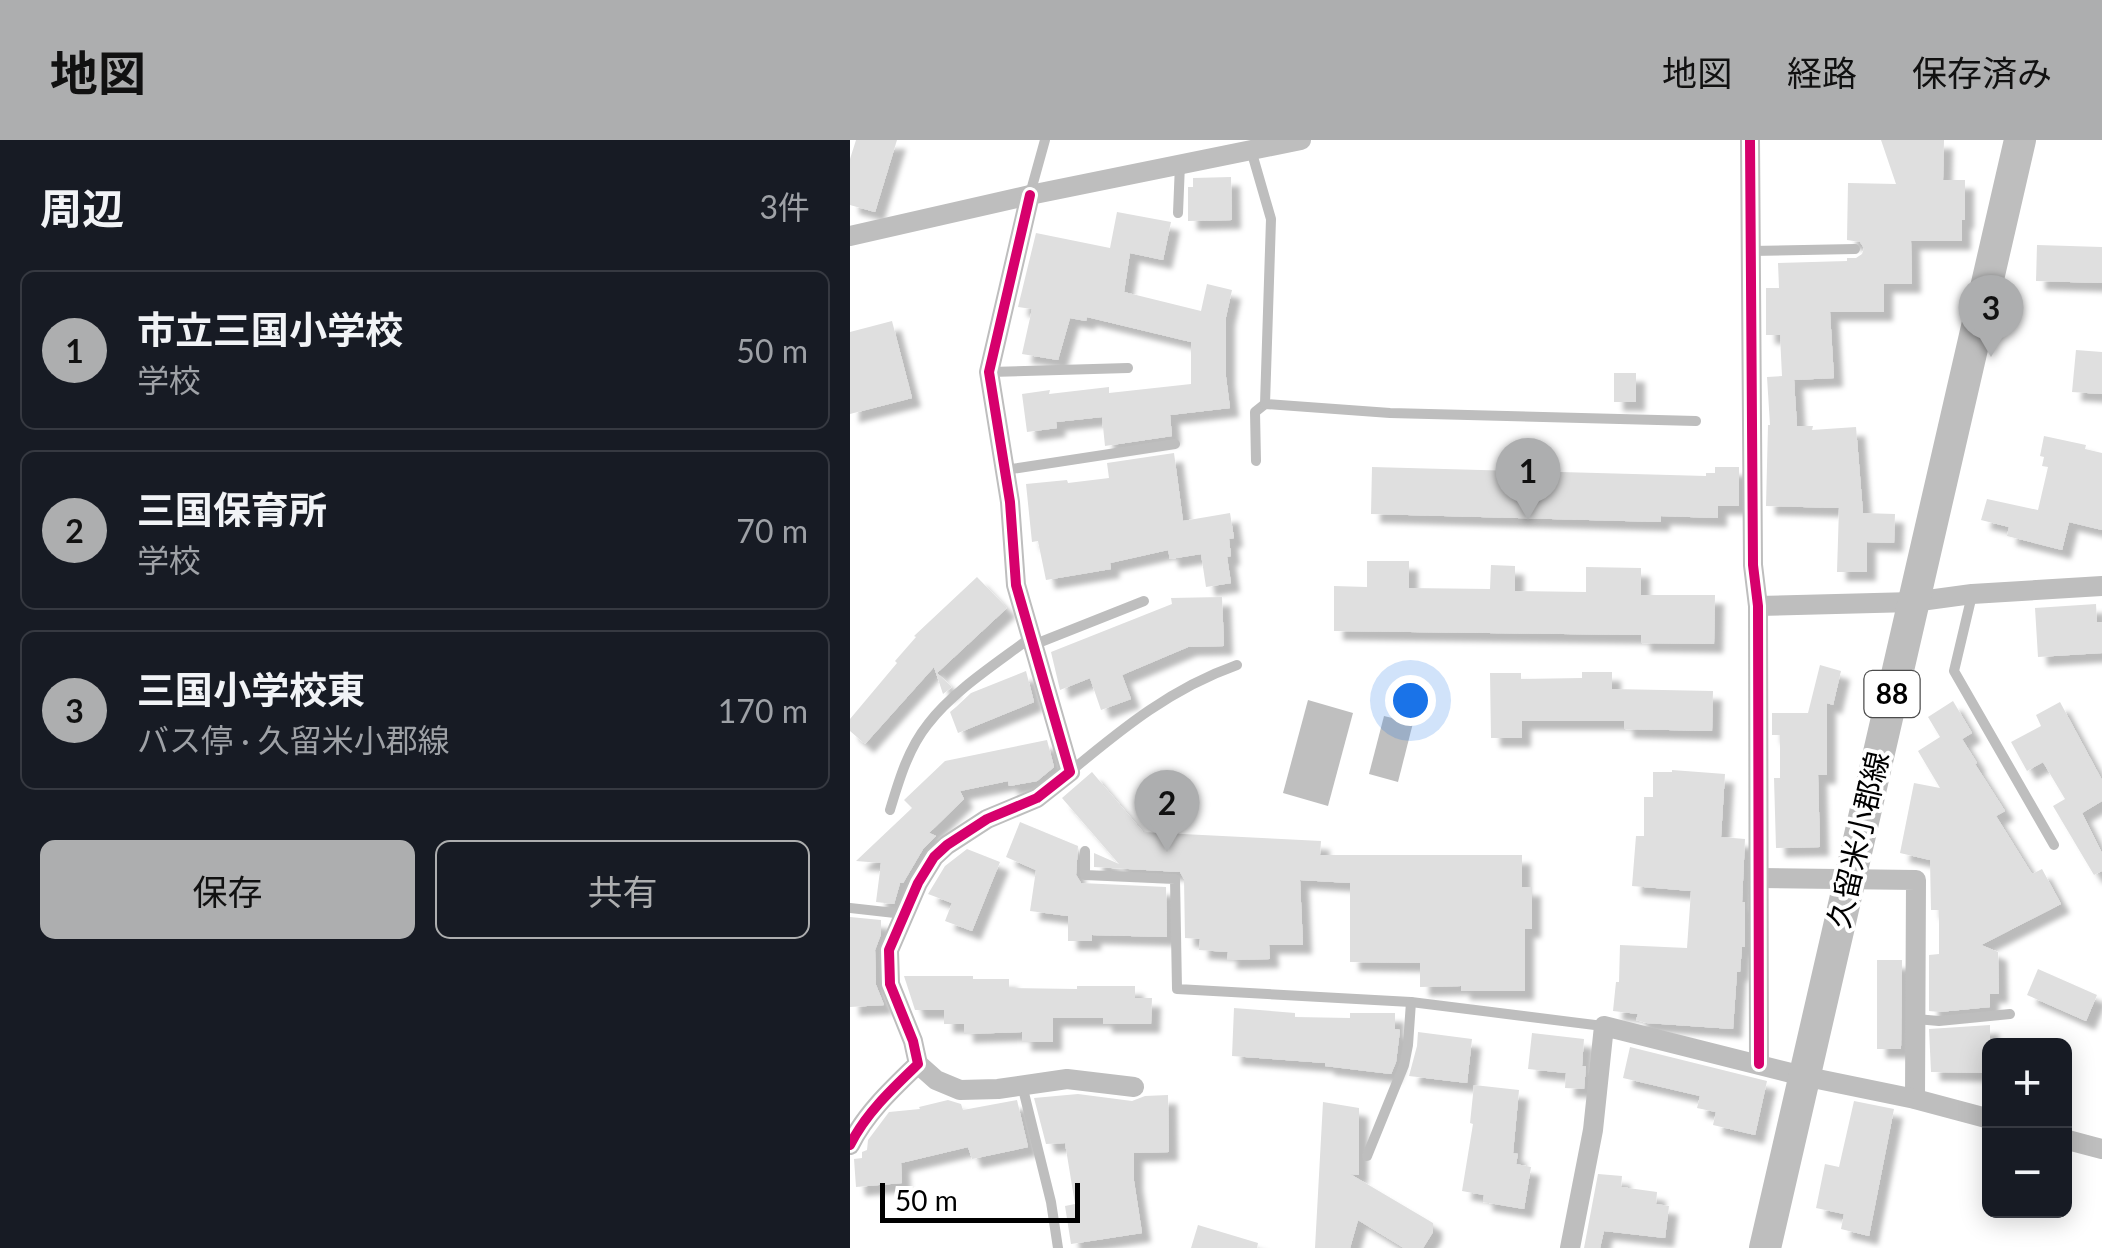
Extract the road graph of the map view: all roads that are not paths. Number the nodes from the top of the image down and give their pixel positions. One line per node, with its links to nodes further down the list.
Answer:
1 (1045, 140): 8 (lane)
2 (1300, 140): 6 (street)
3 (1750, 140): 12 (street)
4 (2020, 140): 23 (main road, 久留米小郡線 / 88)
5 (1214, 148): 6 (street); 7 (street)
6 (1251, 150): 15 (lane)
7 (1180, 164): 8 (street); 9 (lane)
8 (1030, 195): 10 (street); 14 (street)
9 (1178, 213)
10 (850, 236)
11 (1855, 250): 12 (lane)
12 (1751, 251): 24 (street)
13 (1128, 368): 14 (lane)
14 (989, 372): 19 (street)
15 (1265, 404): 16 (lane); 18 (lane)
16 (1696, 421)
17 (1175, 444): 19 (lane)
18 (1256, 461)
19 (1005, 470): 25 (street)
20 (2102, 586): 21 (street)
21 (1972, 594): 23 (street); 29 (lane)
22 (1144, 601): 25 (lane)
23 (1913, 602): 24 (street); 32 (main road, 久留米小郡線 / 88)
24 (1758, 606): 31 (street)
25 (1032, 641): 27 (street); 28 (lane)
26 (1238, 665): 27 (lane)
27 (1070, 772): 34 (street)
28 (890, 810)
29 (2054, 846)
30 (1084, 851): 35 (lane)
31 (1760, 878): 32 (street); 40 (street)
32 (1851, 878): 37 (street); 41 (main road, 久留米小郡線 / 88)
33 (850, 908): 34 (lane)
34 (905, 914): 39 (street)
35 (1411, 1002): 38 (lane); 49 (lane)
36 (2010, 1014): 37 (lane)
37 (1915, 1019): 44 (street)
38 (1604, 1026): 40 (street); 51 (street)
39 (918, 1064): 42 (street); 47 (street)
40 (1759, 1064): 41 (street)
41 (1803, 1076): 44 (street); 52 (main road, 久留米小郡線 / 88)
42 (1022, 1084): 43 (street); 50 (lane)
43 (1134, 1087)
44 (1915, 1099): 45 (street)
45 (1982, 1117)
46 (2072, 1141): 48 (street)
47 (850, 1145)
48 (2102, 1150)
49 (1366, 1156)
50 (1058, 1248)
51 (1570, 1248)
52 (1764, 1248)

